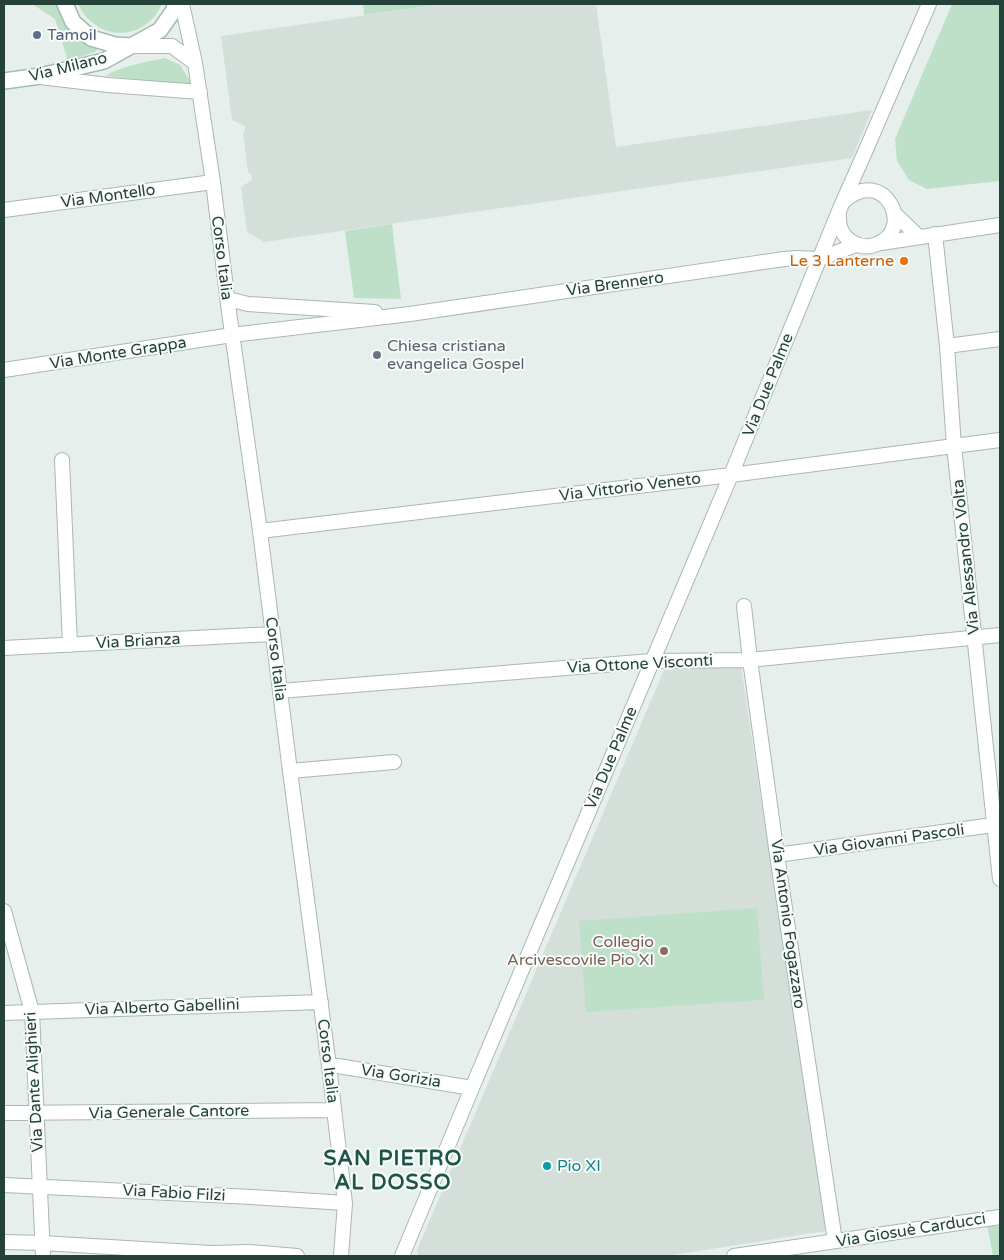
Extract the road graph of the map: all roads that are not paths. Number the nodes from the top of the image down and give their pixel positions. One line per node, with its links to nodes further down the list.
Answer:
1 (65, 4): 5 (main road)
2 (175, 4): 5 (main road, Via Milano)
3 (182, 4): 6 (street, Corso Italia)
4 (929, 4): 10 (street, Via Due Palme)
5 (131, 46): 6 (street); 7 (main road, Via Milano)
6 (195, 63): 9 (street, Corso Italia)
7 (34, 77): 8 (main road, Via Milano); 9 (street)
8 (4, 81)
9 (200, 92): 11 (street, Corso Italia)
10 (865, 152): 12 (street, Via Due Palme); 13 (street, Via Due Palme)
11 (213, 182): 14 (street, Via Montello); 22 (street, Corso Italia)
12 (872, 190): 13 (street); 15 (street)
13 (841, 206): 20 (street); 21 (street, Via Due Palme)
14 (4, 210)
15 (895, 214): 18 (street); 19 (street)
16 (1000, 225): 17 (street)
17 (935, 234): 18 (street); 26 (street, Via Alessandro Volta)
18 (919, 237): 19 (street)
19 (881, 243): 20 (street)
20 (856, 245): 21 (street)
21 (819, 259): 23 (street, Via Brennero); 31 (street, Via Due Palme)
22 (228, 299): 23 (street, Via Brennero); 24 (street, Corso Italia)
23 (410, 314): 24 (street, Via Brennero)
24 (232, 335): 27 (street, Via Monte Grappa); 32 (street, Corso Italia)
25 (1000, 339): 26 (street)
26 (947, 346): 29 (street, Via Alessandro Volta)
27 (4, 370)
28 (1000, 440): 29 (street, Via Vittorio Veneto)
29 (954, 446): 31 (street, Via Vittorio Veneto); 36 (street, Via Alessandro Volta)
30 (62, 460): 37 (street)
31 (731, 475): 32 (street, Via Vittorio Veneto); 40 (street, Via Due Palme)
32 (260, 532): 34 (street, Corso Italia)
33 (744, 606): 39 (street, Via Antonio Fogazzaro)
34 (272, 634): 37 (street, Via Brianza); 41 (street, Corso Italia)
35 (1000, 635): 36 (street, Via Ottone Visconti)
36 (975, 637): 39 (street, Via Ottone Visconti); 44 (street, Via Alessandro Volta)
37 (70, 645): 38 (street, Via Brianza)
38 (4, 648)
39 (750, 660): 40 (street, Via Ottone Visconti); 45 (street, Via Antonio Fogazzaro)
40 (652, 661): 41 (street, Via Ottone Visconti); 52 (street, Via Due Palme)
41 (280, 691): 43 (street, Corso Italia)
42 (394, 762): 43 (street)
43 (290, 771): 48 (street, Corso Italia)
44 (998, 824): 45 (street, Via Giovanni Pascoli); 46 (street, Via Alessandro Volta)
45 (777, 855): 60 (street, Via Antonio Fogazzaro)
46 (1000, 879)
47 (4, 911): 49 (street, Via Dante Alighieri)
48 (321, 1002): 49 (street, Via Alberto Gabellini); 51 (street, Corso Italia)
49 (32, 1012): 50 (street, Via Alberto Gabellini); 55 (street, Via Dante Alighieri)
50 (4, 1013)
51 (329, 1066): 52 (street, Via Gorizia); 53 (street, Corso Italia)
52 (472, 1088): 66 (street, Via Due Palme)
53 (334, 1110): 55 (street, Via Generale Cantore); 58 (street, Corso Italia)
54 (4, 1113): 55 (street, Via Generale Cantore)
55 (38, 1114): 57 (street, Via Dante Alighieri)
56 (4, 1185): 57 (street, Via Fabio Filzi)
57 (39, 1187): 58 (street, Via Fabio Filzi); 62 (street, Via Dante Alighieri)
58 (345, 1203): 65 (street, Corso Italia)
59 (1000, 1217): 60 (street, Via Giosuè Carducci)
60 (835, 1241): 67 (street, Via Giosuè Carducci)
61 (4, 1242): 62 (street)
62 (42, 1250): 63 (street)
63 (248, 1254): 64 (street)
64 (297, 1256)
65 (341, 1256)
66 (402, 1256)
67 (734, 1256)

